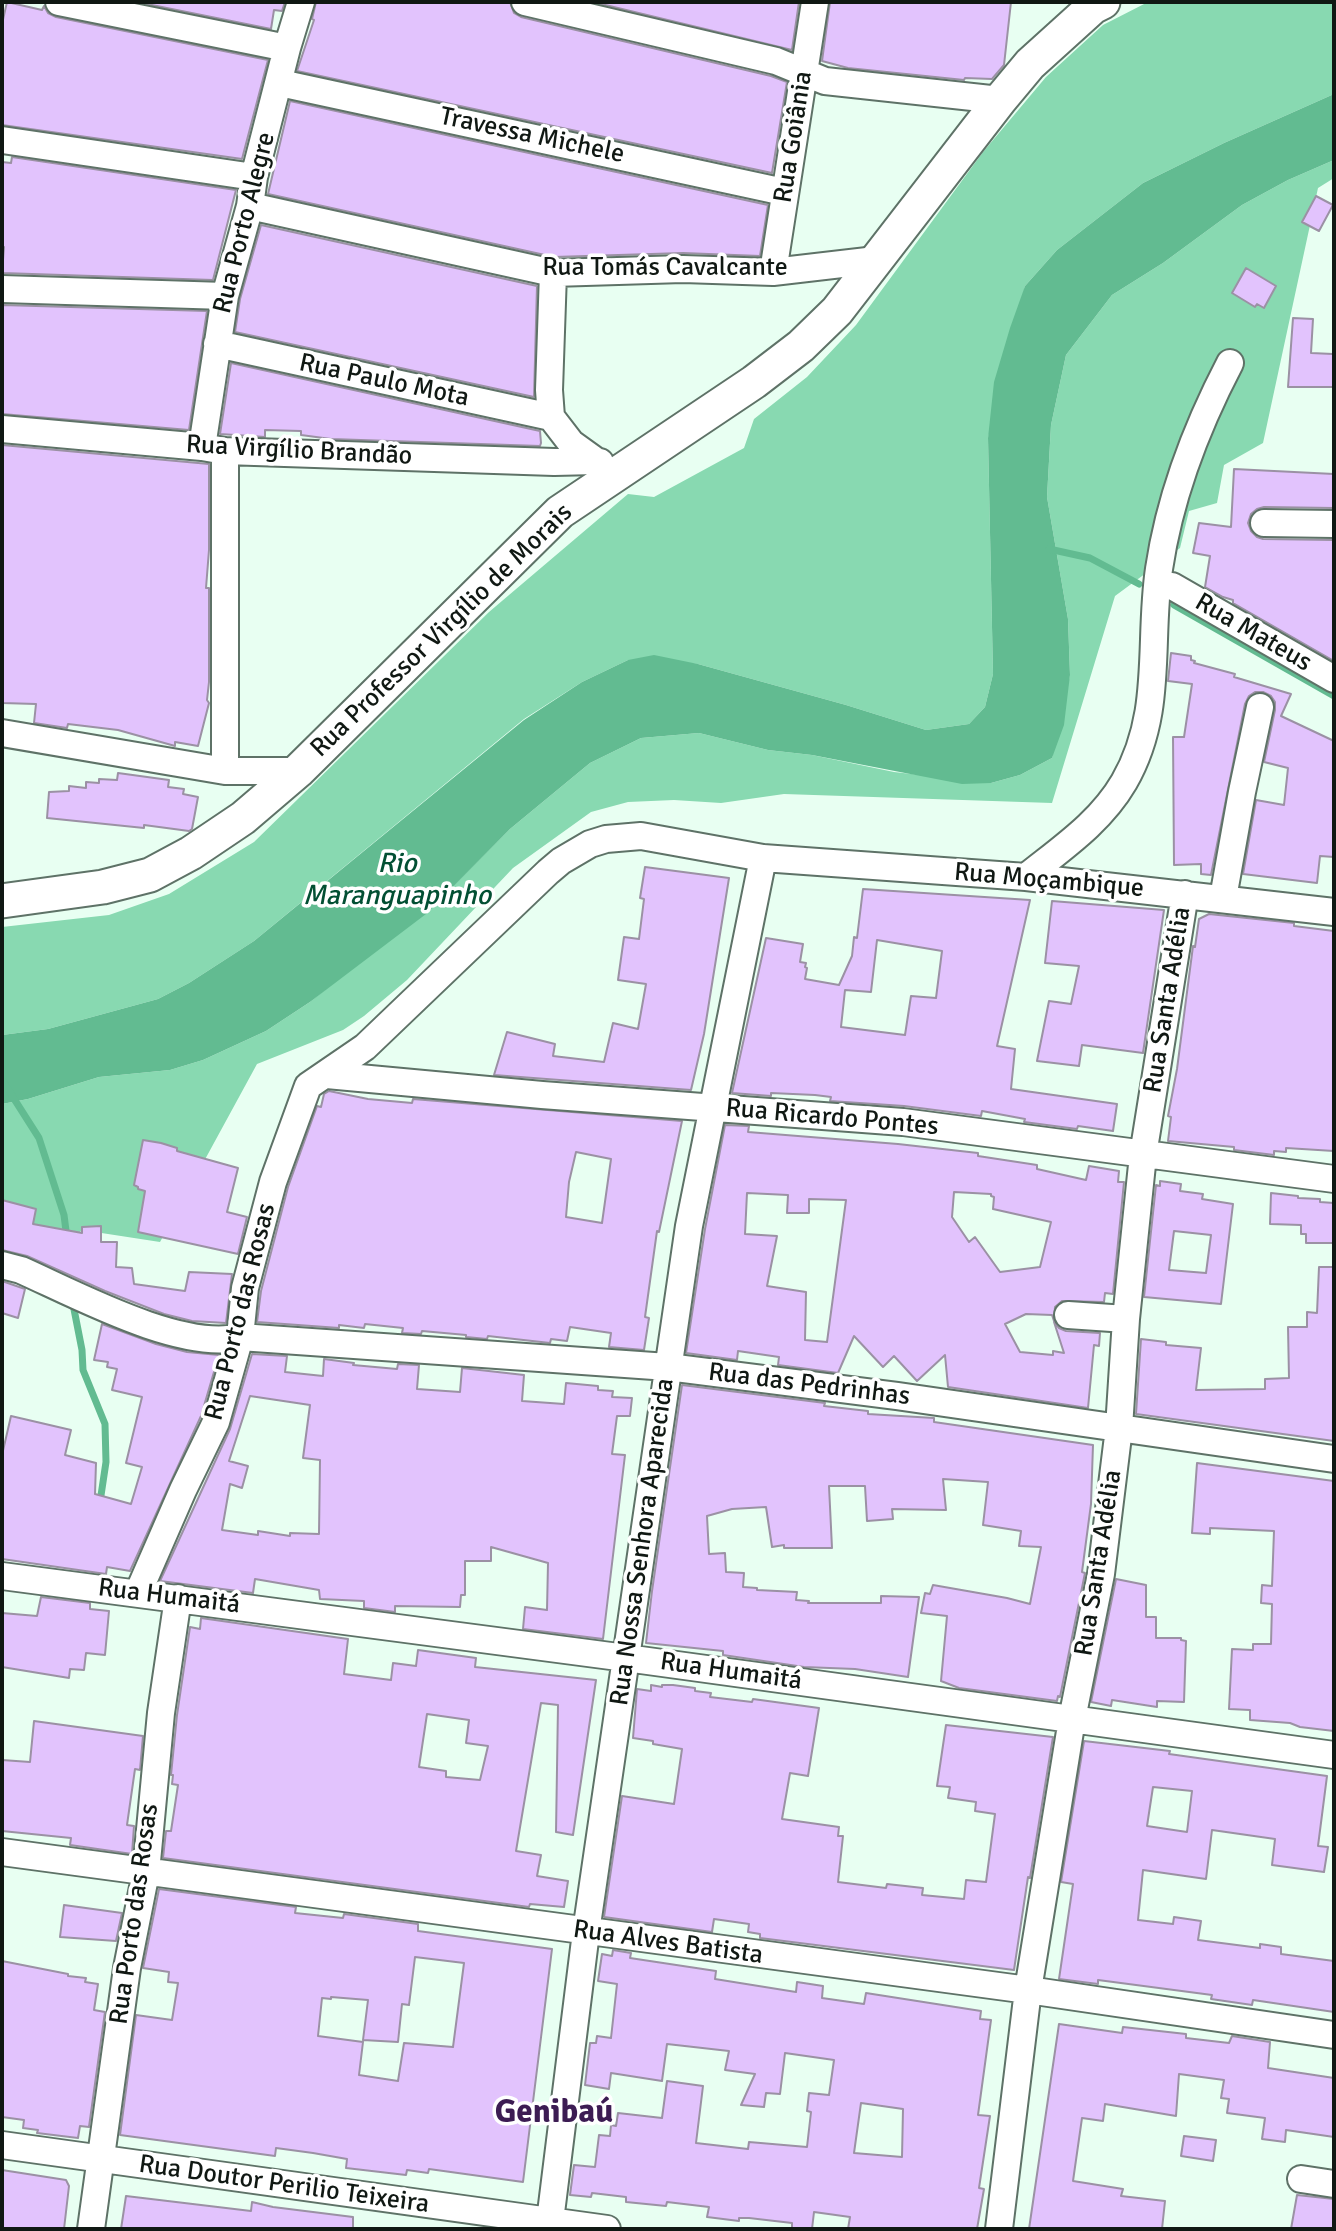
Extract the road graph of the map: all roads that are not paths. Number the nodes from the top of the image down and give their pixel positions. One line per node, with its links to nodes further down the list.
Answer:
1 (59, 2): 6 (street)
2 (301, 2): 6 (street, Rua Porto Alegre)
3 (525, 2): 7 (street)
4 (815, 2): 7 (street, Rua Goiânia)
5 (1094, 4): 9 (main road, Rua Professor Virgílio de Morais)
6 (287, 48): 8 (street, Rua Porto Alegre)
7 (804, 74): 9 (street); 12 (street, Rua Goiânia)
8 (280, 83): 11 (street, Rua Porto Alegre); 12 (street, Travessa Michele)
9 (1000, 100): 14 (main road, Rua Professor Virgílio de Morais)
10 (2, 140): 11 (street)
11 (254, 177): 13 (street, Rua Porto Alegre)
12 (784, 191): 15 (street, Rua Goiânia)
13 (250, 206): 16 (street, Rua Tomás Cavalcante); 18 (street, Rua Porto Alegre)
14 (877, 260): 15 (street, Rua Tomás Cavalcante); 25 (main road, Rua Professor Virgílio de Morais)
15 (773, 272): 16 (street, Rua Tomás Cavalcante)
16 (553, 273): 21 (street)
17 (2, 289): 18 (street)
18 (225, 296): 19 (street, Rua Porto Alegre)
19 (217, 344): 21 (street, Rua Paulo Mota); 23 (street, Rua Porto Alegre)
20 (1230, 363): 35 (street)
21 (551, 417): 24 (street)
22 (2, 429): 23 (street, Rua Virgílio Brandão)
23 (214, 449): 24 (street, Rua Virgílio Brandão); 32 (street, Rua Porto Alegre)
24 (596, 461): 25 (street, Rua Virgílio Brandão)
25 (632, 464): 33 (main road, Rua Professor Virgílio de Morais)
26 (1265, 523): 27 (street)
27 (1334, 524)
28 (1172, 586): 29 (street, Rua Mateus)
29 (1334, 679)
30 (1261, 707): 37 (street)
31 (2, 733): 32 (street, Rua Professor Virgílio de Morais)
32 (225, 771): 33 (street, Rua Professor Virgílio de Morais)
33 (298, 771): 38 (main road)
34 (763, 858): 35 (street, Rua Moçambique); 40 (street, Rua Moçambique); 41 (street, Rua Nossa Senhora Aparecida)
35 (1026, 877): 36 (street, Rua Moçambique)
36 (1185, 894): 37 (street, Rua Moçambique); 42 (street, Rua Santa Adélia)
37 (1223, 898): 39 (street, Rua Moçambique)
38 (2, 901)
39 (1334, 912)
40 (327, 1075): 41 (street, Rua Ricardo Pontes); 47 (street, Rua Porto das Rosas)
41 (713, 1107): 42 (street, Rua Ricardo Pontes); 48 (street, Rua Nossa Senhora Aparecida)
42 (1143, 1155): 43 (street, Rua Ricardo Pontes); 46 (street, Rua Santa Adélia)
43 (1334, 1179)
44 (2, 1265): 47 (street, Rua das Pedrinhas)
45 (1068, 1315): 46 (street)
46 (1126, 1320): 49 (street, Rua Santa Adélia)
47 (240, 1337): 48 (street, Rua das Pedrinhas); 52 (street, Rua Porto das Rosas)
48 (668, 1367): 49 (street, Rua das Pedrinhas); 54 (street, Rua Nossa Senhora Aparecida)
49 (1119, 1428): 50 (street, Rua das Pedrinhas); 55 (street, Rua Santa Adélia)
50 (1334, 1460)
51 (2, 1576): 52 (street, Rua Humaitá)
52 (138, 1593): 53 (street, Rua Humaitá)
53 (178, 1598): 54 (street, Rua Humaitá); 58 (street, Rua Porto das Rosas)
54 (626, 1658): 55 (street, Rua Humaitá); 59 (street, Rua Nossa Senhora Aparecida)
55 (1072, 1719): 56 (street, Rua Humaitá); 60 (street, Rua Santa Adélia)
56 (1334, 1755)
57 (2, 1853): 58 (street, Rua Alves Batista)
58 (146, 1872): 59 (street, Rua Alves Batista); 63 (street, Rua Porto das Rosas)
59 (586, 1932): 60 (street, Rua Alves Batista); 66 (street, Rua Nossa Senhora Aparecida)
60 (1028, 1990): 61 (street, Rua Alves Batista); 69 (street, Rua Santa Adélia)
61 (1334, 2035)
62 (2, 2146): 63 (street, Rua Doutor Perilio Teixeira)
63 (100, 2160): 66 (street, Rua Doutor Perilio Teixeira); 67 (street, Rua Porto das Rosas)
64 (1301, 2179): 65 (street)
65 (1334, 2184)
66 (549, 2225): 68 (street, Rua Doutor Perilio Teixeira)
67 (91, 2229)
68 (607, 2229)
69 (999, 2229)

